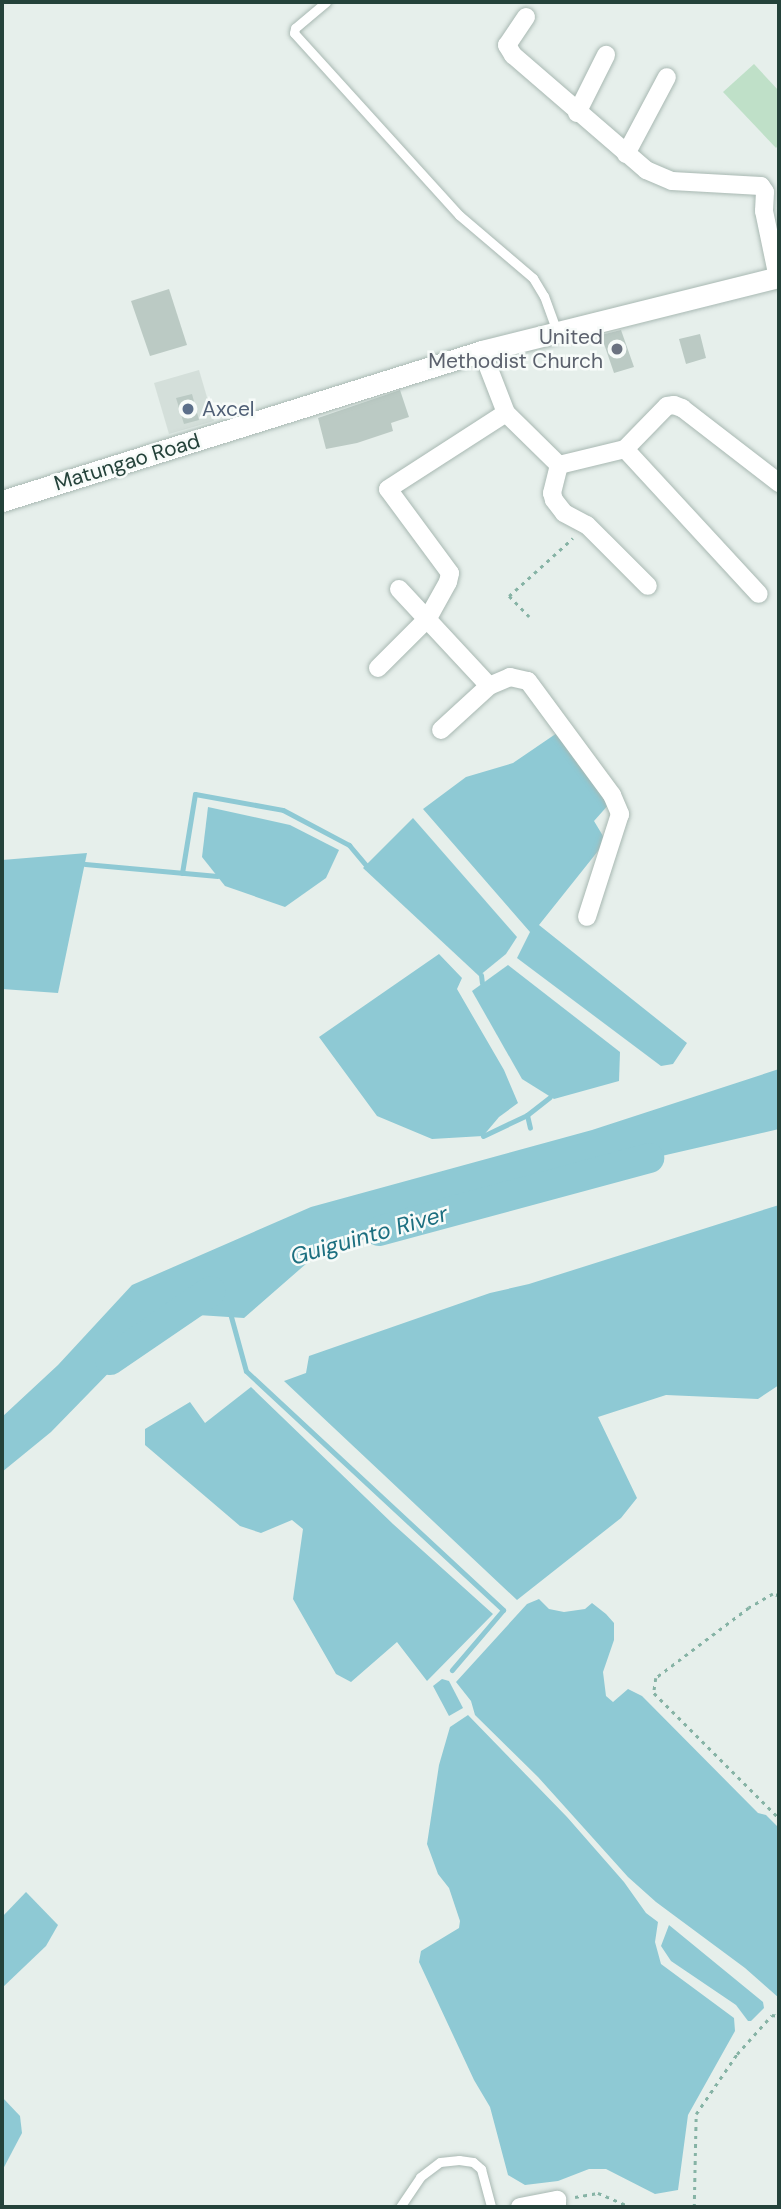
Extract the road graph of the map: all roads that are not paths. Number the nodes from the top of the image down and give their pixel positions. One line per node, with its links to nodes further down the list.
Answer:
1 (327, 2): 8 (lane)
2 (526, 17): 5 (street)
3 (606, 55): 5 (street)
4 (667, 78): 6 (street)
5 (577, 113): 6 (street)
6 (626, 154): 7 (street)
7 (779, 278): 8 (main road, Matungao Road)
8 (557, 331): 9 (main road, Matungao Road)
9 (482, 351): 10 (street); 14 (main road, Matungao Road)
10 (506, 413): 12 (street); 18 (street)
11 (625, 449): 12 (street); 13 (street); 17 (street)
12 (559, 465): 15 (street)
13 (779, 483)
14 (2, 500)
15 (648, 586)
16 (399, 589): 18 (street)
17 (759, 594)
18 (428, 618): 19 (street); 20 (street)
19 (378, 668)
20 (489, 685): 21 (street); 22 (street)
21 (441, 730)
22 (587, 917)
23 (557, 2204): 26 (street)
24 (400, 2207): 25 (lane)
25 (491, 2207)
26 (520, 2207)

